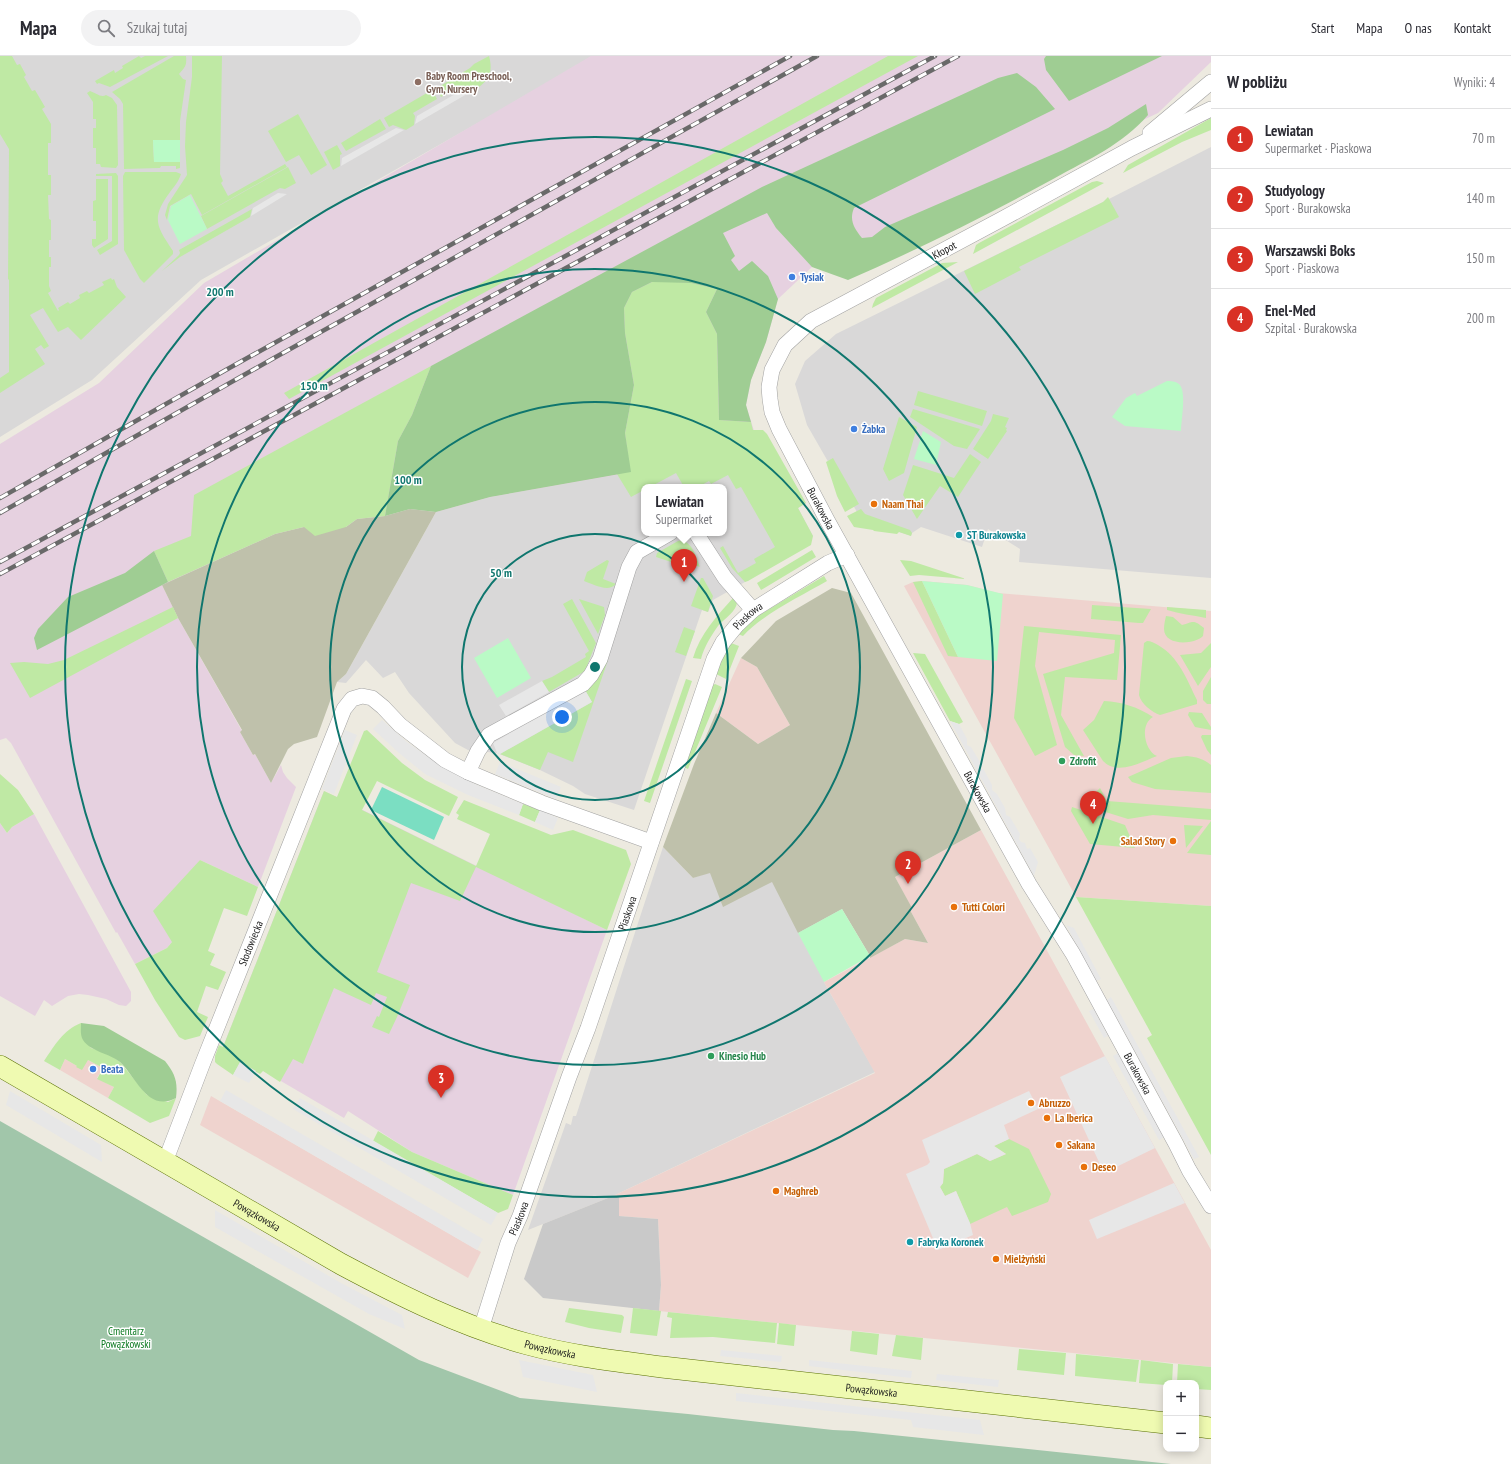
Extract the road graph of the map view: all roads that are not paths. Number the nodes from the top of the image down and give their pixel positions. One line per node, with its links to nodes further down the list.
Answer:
1 (1211, 82): 3 (street, Kłopot)
2 (1211, 109): 3 (street, Kłopot)
3 (1132, 148): 4 (street, Kłopot)
4 (772, 370): 7 (street, Burakowska)
5 (665, 536): 9 (street)
6 (698, 536): 8 (street)
7 (847, 555): 8 (street, Piaskowa); 13 (street, Burakowska)
8 (754, 610): 10 (street, Piaskowa)
9 (468, 772): 10 (street); 12 (street, Słodowiecka)
10 (651, 842): 14 (street, Piaskowa)
11 (0, 1066): 12 (main road, Powązkowska)
12 (165, 1162): 14 (main road, Powązkowska)
13 (1211, 1206)
14 (481, 1329): 15 (main road, Powązkowska)
15 (1163, 1423)
16 (1199, 1426): 17 (main road)
17 (1211, 1428)

